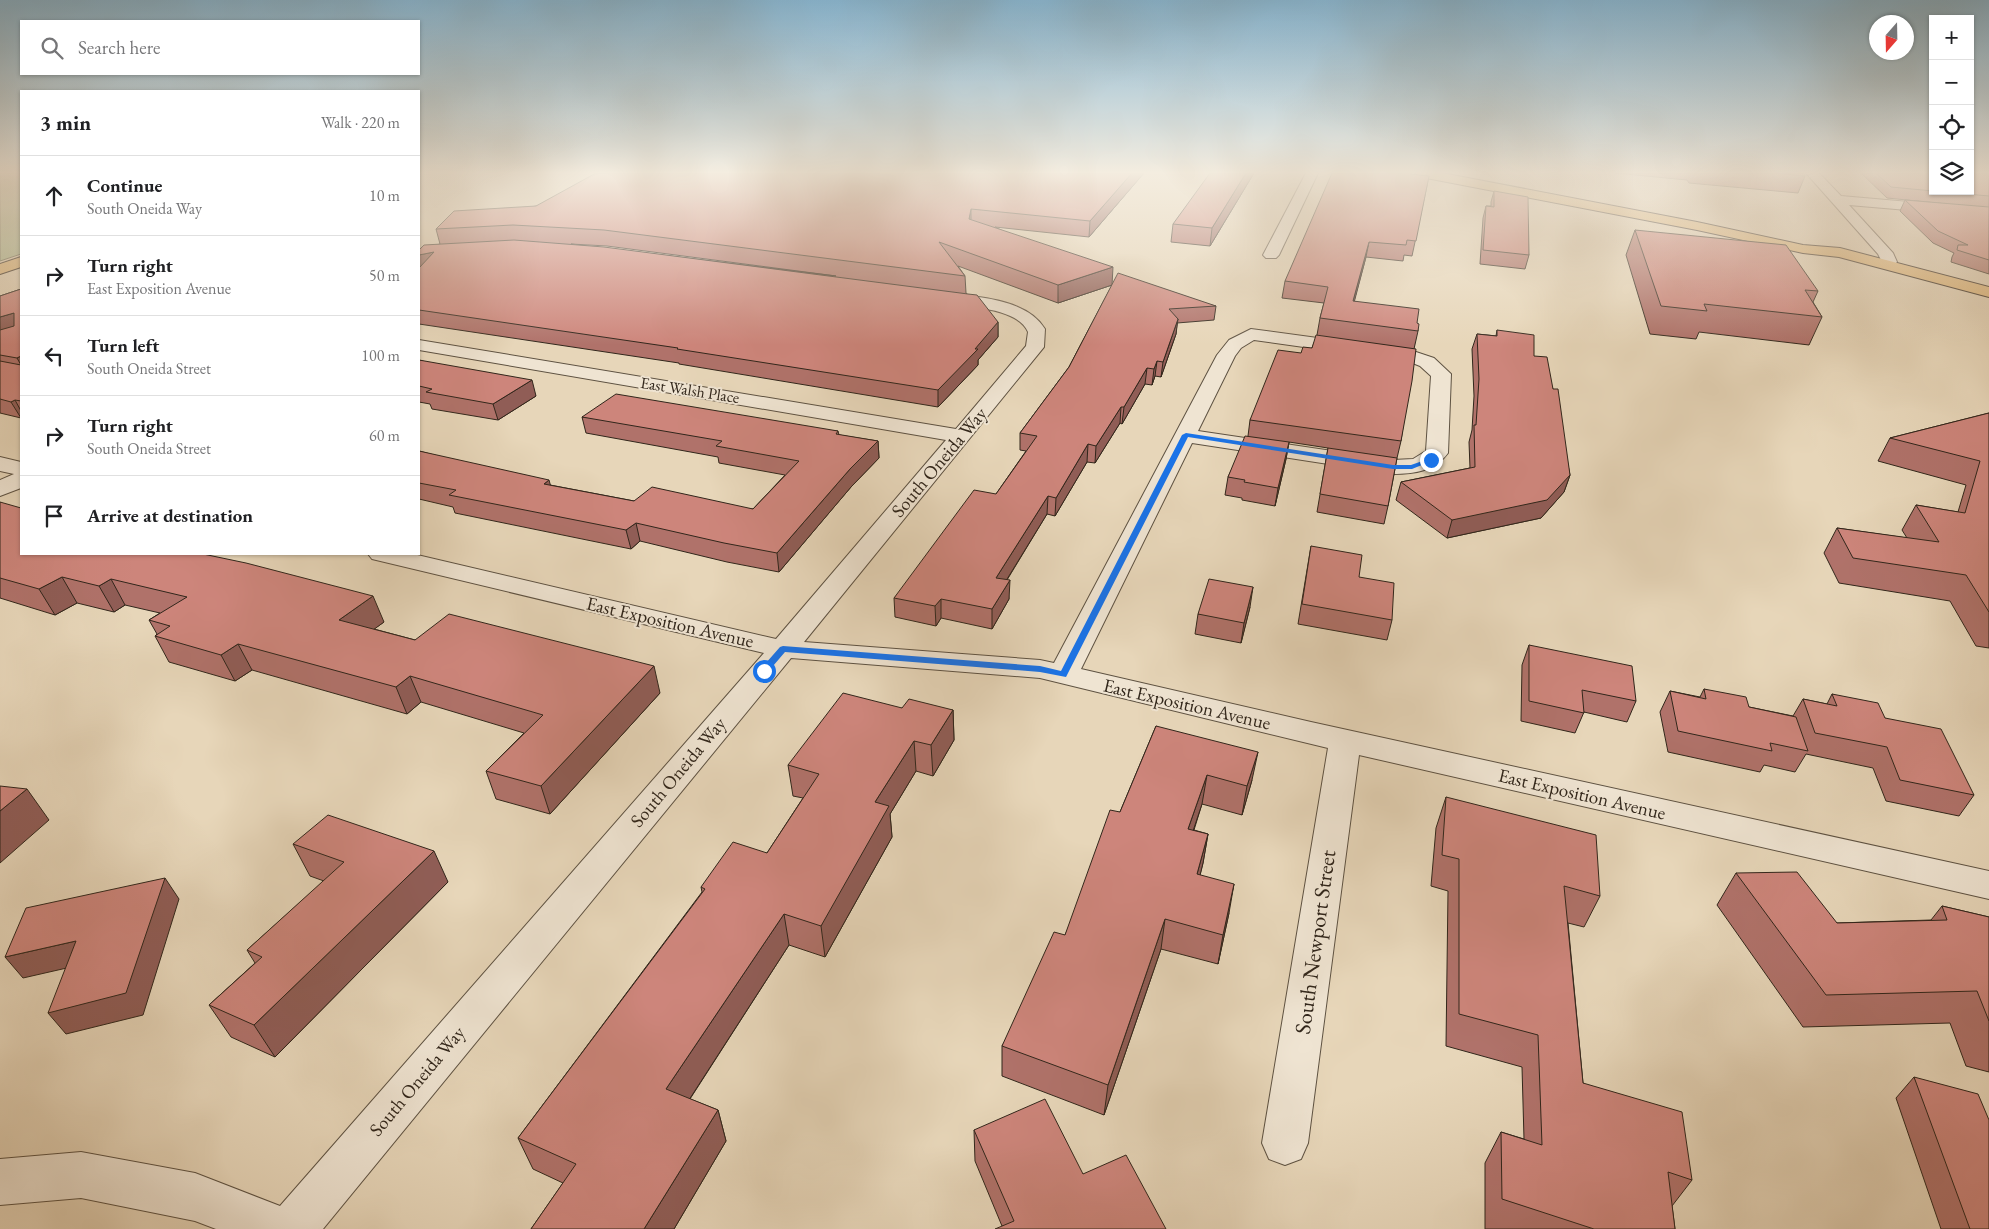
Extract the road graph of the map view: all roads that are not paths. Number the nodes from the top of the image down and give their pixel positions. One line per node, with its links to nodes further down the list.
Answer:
1 (1284, 230): 5 (street)
2 (1718, 230): 4 (main road)
3 (1864, 230): 7 (street)
4 (1803, 249): 7 (main road); 11 (main road)
5 (1271, 256)
6 (20, 262): 8 (main road)
7 (1885, 264): 9 (main road)
8 (0, 268)
9 (1989, 292)
10 (930, 296): 14 (street, South Oneida Way)
11 (1989, 304)
12 (420, 345): 14 (street, East Walsh Place)
13 (1186, 435): 13 (street); 21 (street)
14 (962, 436): 20 (street, South Oneida Way)
15 (0, 464): 16 (street)
16 (20, 469)
17 (20, 479): 18 (street)
18 (0, 489)
19 (385, 555): 20 (street, East Exposition Avenue)
20 (783, 649): 21 (street, East Exposition Avenue); 27 (street, South Oneida Way)
21 (1063, 675): 22 (street, East Exposition Avenue)
22 (1345, 741): 23 (street, East Exposition Avenue); 24 (street, South Newport Street)
23 (1989, 885)
24 (1285, 1143)
25 (0, 1182): 26 (street)
26 (276, 1229)
27 (292, 1229)

